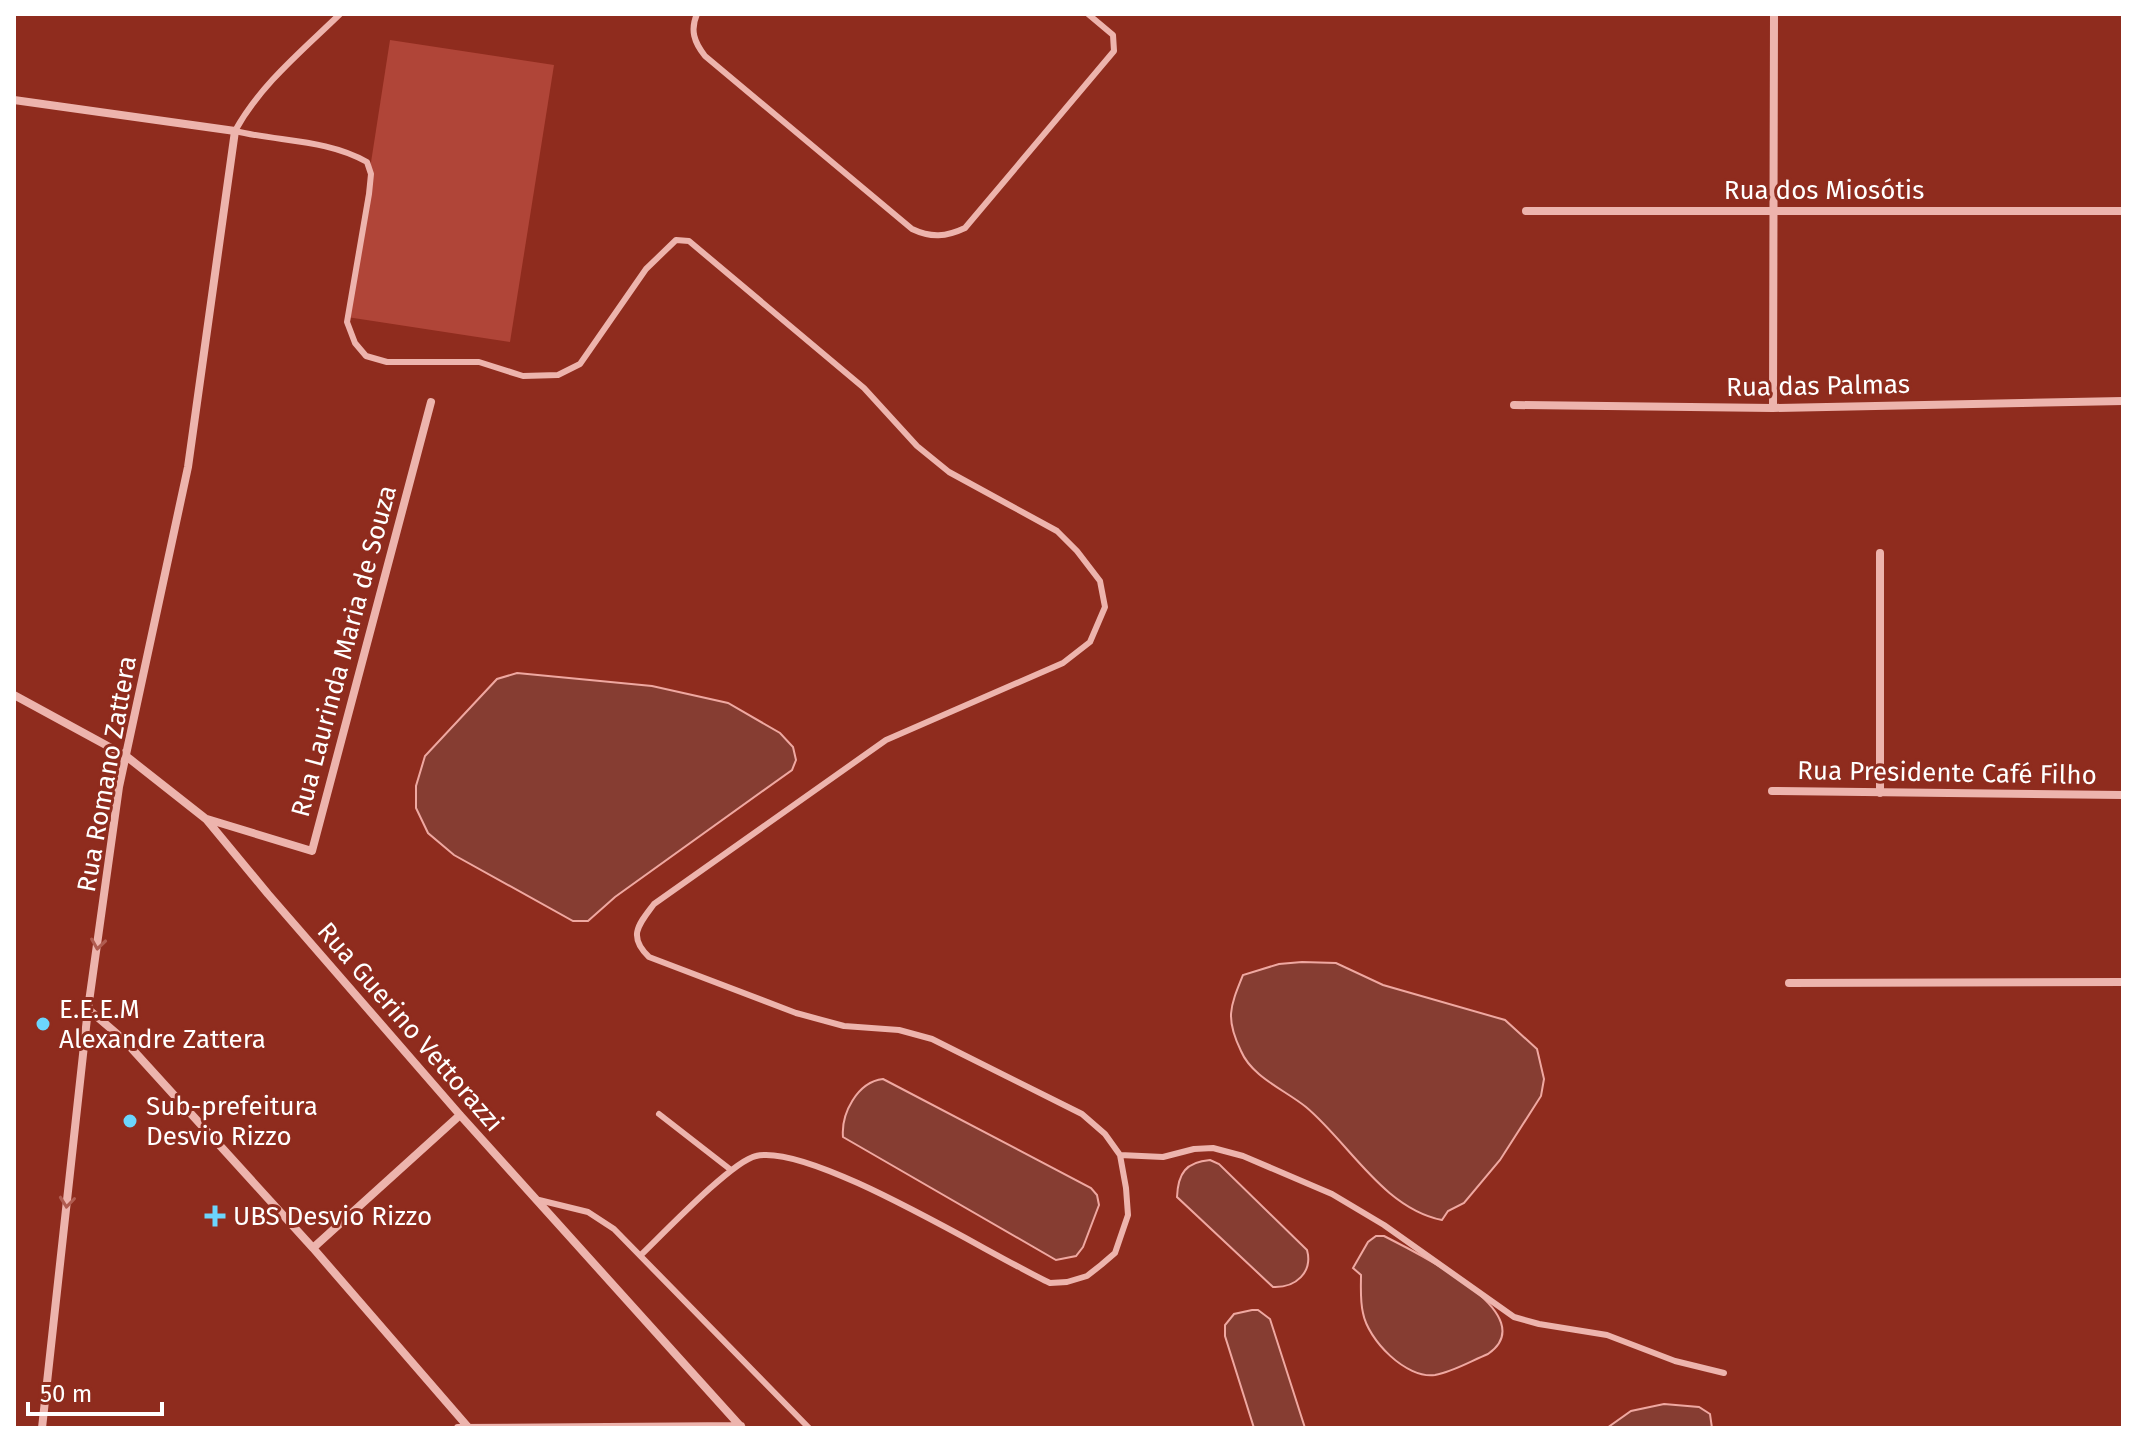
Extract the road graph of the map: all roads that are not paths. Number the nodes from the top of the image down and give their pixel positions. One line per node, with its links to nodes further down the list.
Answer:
1 (340, 14): 6 (lane)
2 (697, 14): 3 (lane)
3 (1088, 14)
4 (1774, 14): 7 (street)
5 (14, 100): 6 (street)
6 (235, 131): 16 (street, Rua Romano Zattera); 26 (lane)
7 (1774, 209): 8 (street, Rua dos Miosótis); 9 (street, Rua dos Miosótis); 13 (street)
8 (1526, 211)
9 (2123, 211)
10 (2123, 401): 13 (street, Rua das Palmas)
11 (431, 402): 20 (street, Rua Laurinda Maria de Souza)
12 (1514, 405): 13 (street, Rua das Palmas)
13 (1773, 408)
14 (1880, 553): 18 (street)
15 (14, 695): 16 (street, Rua Guerino Vettorazzi)
16 (126, 756): 20 (street, Rua Guerino Vettorazzi); 23 (street, Rua Romano Zattera, one-way to 23)
17 (1772, 791): 18 (street, Rua Presidente Café Filho)
18 (1880, 793): 19 (street, Rua Presidente Café Filho)
19 (2123, 795)
20 (206, 819): 25 (street, Rua Guerino Vettorazzi)
21 (2123, 982): 22 (street)
22 (1789, 983)
23 (88, 1009): 29 (street); 34 (street, Rua Romano Zattera, one-way to 34)
24 (659, 1114): 27 (lane)
25 (460, 1115): 28 (street, Rua Guerino Vettorazzi); 29 (street)
26 (1120, 1155): 27 (lane); 31 (lane)
27 (731, 1170): 30 (lane)
28 (539, 1200): 30 (lane); 33 (street, Rua Guerino Vettorazzi)
29 (313, 1248): 32 (street)
30 (641, 1255): 36 (lane)
31 (1724, 1373)
32 (468, 1427): 33 (street); 35 (street)
33 (741, 1427)
34 (42, 1428)
35 (458, 1428)
36 (809, 1428)

